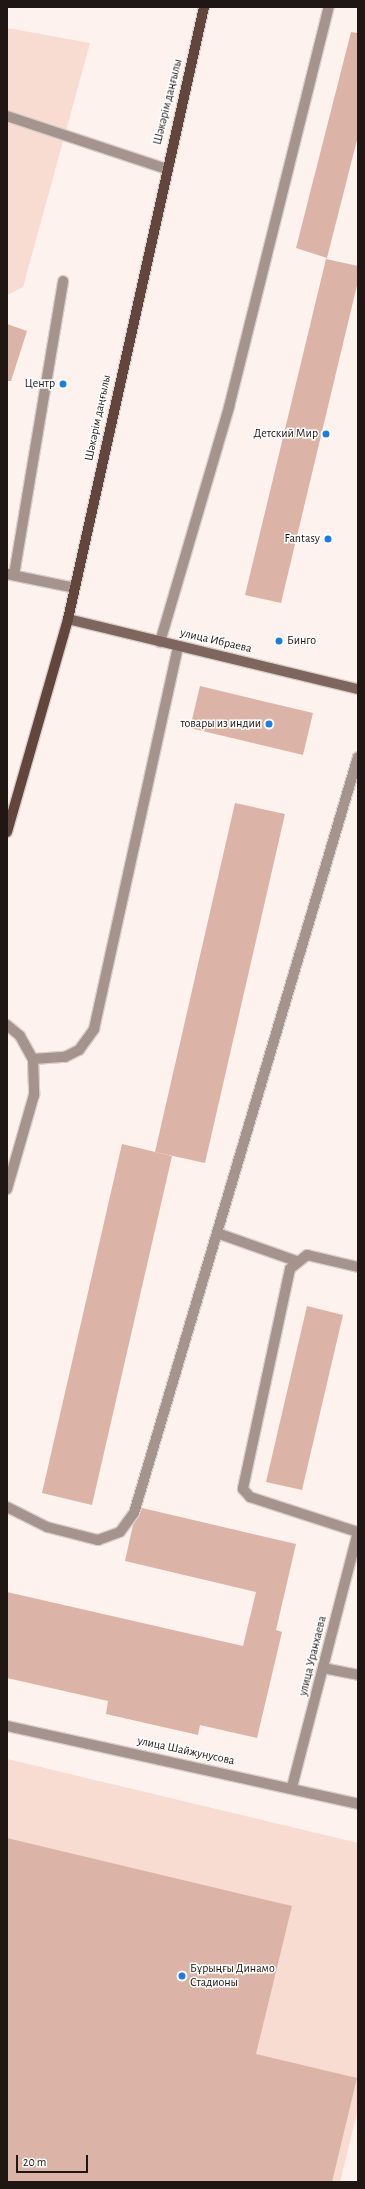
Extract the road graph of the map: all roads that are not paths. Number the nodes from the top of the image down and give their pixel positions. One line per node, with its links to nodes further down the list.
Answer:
1 (204, 7): 4 (main road, Шәкәрім даңғылы)
2 (329, 7): 9 (street)
3 (7, 116): 4 (street)
4 (166, 169): 7 (main road, Шәкәрім даңғылы)
5 (63, 281): 6 (street)
6 (11, 575): 7 (street)
7 (75, 588): 8 (main road, Шәкәрім даңғылы)
8 (68, 619): 9 (street, улица Ибраева); 13 (main road, Шәкәрім даңғылы)
9 (160, 642): 10 (street, улица Ибраева)
10 (178, 646): 11 (street, улица Ибраева); 15 (street)
11 (358, 689)
12 (358, 757): 17 (street)
13 (7, 832)
14 (7, 1025): 15 (street)
15 (33, 1059): 16 (street)
16 (7, 1189)
17 (217, 1233): 18 (street); 20 (street)
18 (296, 1261): 19 (street); 21 (street)
19 (358, 1267)
20 (7, 1507)
21 (358, 1532): 22 (street, улица Уранхаева)
22 (323, 1668): 23 (street); 25 (street, улица Уранхаева)
23 (358, 1676)
24 (7, 1726): 25 (street, улица Шайжунусова)
25 (292, 1787): 26 (street, улица Шайжунусова)
26 (358, 1804)

